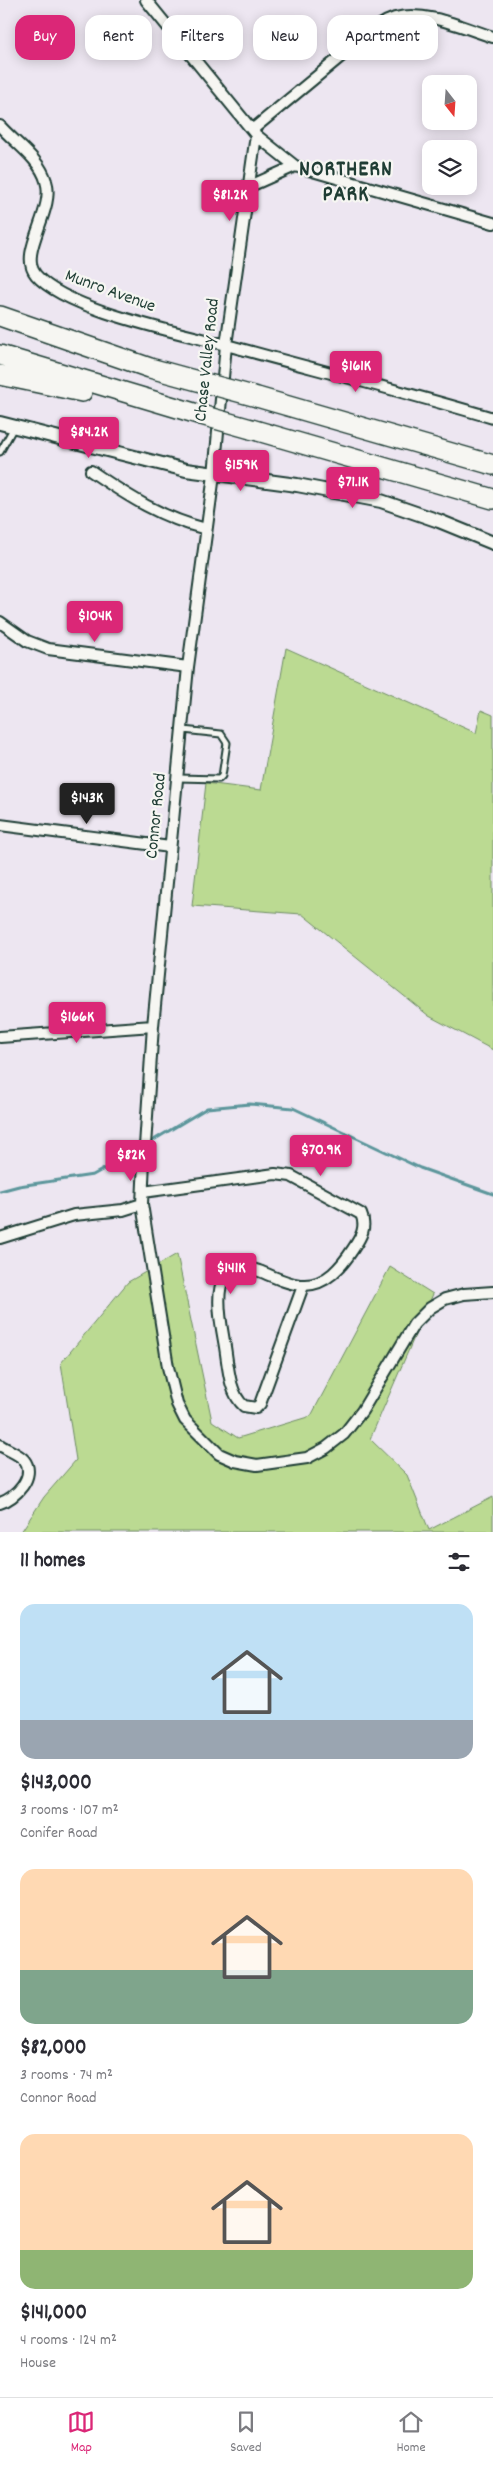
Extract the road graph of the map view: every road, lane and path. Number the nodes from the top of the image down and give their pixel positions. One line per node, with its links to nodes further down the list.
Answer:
1 (146, 0): 4 (street)
2 (493, 37): 4 (street)
3 (0, 126): 9 (street, Munro Avenue)
4 (254, 132): 5 (street); 6 (street, Chase Valley Road)
5 (295, 166): 6 (street); 7 (street)
6 (248, 188): 9 (street, Chase Valley Road)
7 (493, 223)
8 (0, 316): 17 (highway, bridge)
9 (226, 345): 13 (street, Munro Avenue); 19 (street, Chase Valley Road)
10 (0, 355): 12 (highway)
11 (0, 375): 12 (highway)
12 (172, 408): 20 (highway, bridge)
13 (493, 418)
14 (0, 423): 15 (street)
15 (14, 426): 16 (lane); 19 (street)
16 (0, 452)
17 (493, 465)
18 (92, 471): 21 (street)
19 (214, 475): 21 (street, Connor Road); 22 (street)
20 (493, 499)
21 (206, 529): 24 (street, Connor Road)
22 (493, 543)
23 (0, 622): 24 (street)
24 (188, 667): 25 (street, Connor Road)
25 (183, 730): 26 (street, Connor Road); 26 (lane)
26 (178, 778): 28 (street, Connor Road)
27 (0, 825): 28 (street)
28 (170, 847): 29 (street, Connor Road)
29 (153, 1026): 30 (street); 31 (street, Connor Road)
30 (0, 1037)
31 (142, 1192): 32 (street, Connor Road); 34 (street)
32 (142, 1204): 33 (street); 35 (street, Connor Road)
33 (0, 1238)
34 (303, 1286): 34 (street)
35 (493, 1292)
36 (0, 1446): 37 (street)
37 (0, 1503)

